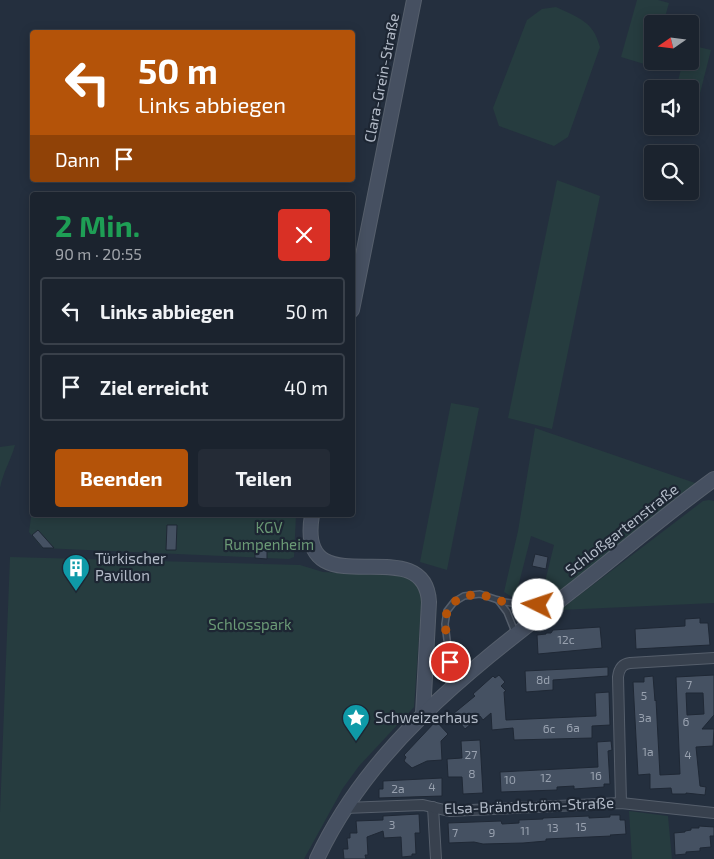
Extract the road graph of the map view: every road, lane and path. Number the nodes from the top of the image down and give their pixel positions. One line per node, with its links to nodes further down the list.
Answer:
1 (414, 0): 2 (street, Clara-Grein-Straße)
2 (355, 295)
3 (709, 484): 6 (street, Schloßgartenstraße)
4 (312, 517): 10 (street)
5 (498, 600): 6 (lane); 7 (lane); 9 (lane)
6 (558, 602): 7 (street, Schloßgartenstraße)
7 (515, 634): 9 (street, Schloßgartenstraße)
8 (714, 658): 11 (street)
9 (453, 686): 10 (street, Schloßgartenstraße)
10 (423, 714): 13 (street, Schloßgartenstraße)
11 (621, 803): 12 (street, Elsa-Brändström-Straße); 14 (street, Elsa-Brändström-Straße)
12 (434, 807): 13 (street, Elsa-Brändström-Straße); 16 (street)
13 (345, 808): 15 (street, Schloßgartenstraße)
14 (714, 813)
15 (317, 859)
16 (436, 859)

